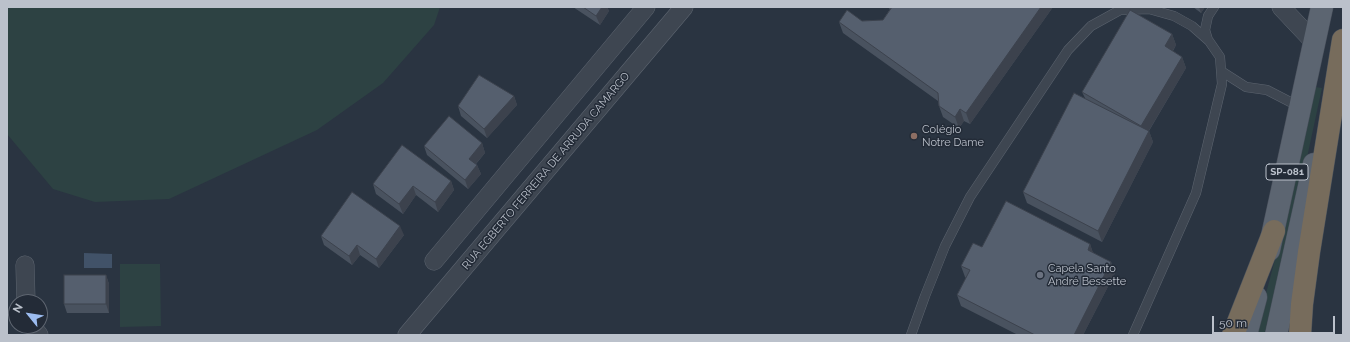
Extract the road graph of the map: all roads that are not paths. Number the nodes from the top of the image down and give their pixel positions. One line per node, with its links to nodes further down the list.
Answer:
1 (646, 7): 15 (street)
2 (684, 7): 18 (street, RUA EGBERTO FERREIRA DE ARRUDA CAMARGO)
3 (1172, 7): 7 (lane)
4 (1214, 7): 10 (lane)
5 (1281, 7): 11 (street)
6 (1322, 7): 11 (main road, SP-081)
7 (1149, 9): 10 (lane); 19 (lane)
8 (1343, 30): 23 (main road, SP-081)
9 (1343, 40): 24 (highway)
10 (1209, 41): 12 (lane)
11 (1314, 42): 13 (main road, SP-081)
12 (1221, 71): 13 (lane); 20 (lane)
13 (1300, 107): 14 (main road, SP-081)
14 (1274, 231): 21 (highway); 22 (main road, SP-081)
15 (434, 261)
16 (25, 264): 17 (street)
17 (26, 294)
18 (407, 335)
19 (911, 335)
20 (1132, 335)
21 (1233, 335)
22 (1246, 335)
23 (1276, 335)
24 (1300, 335)

